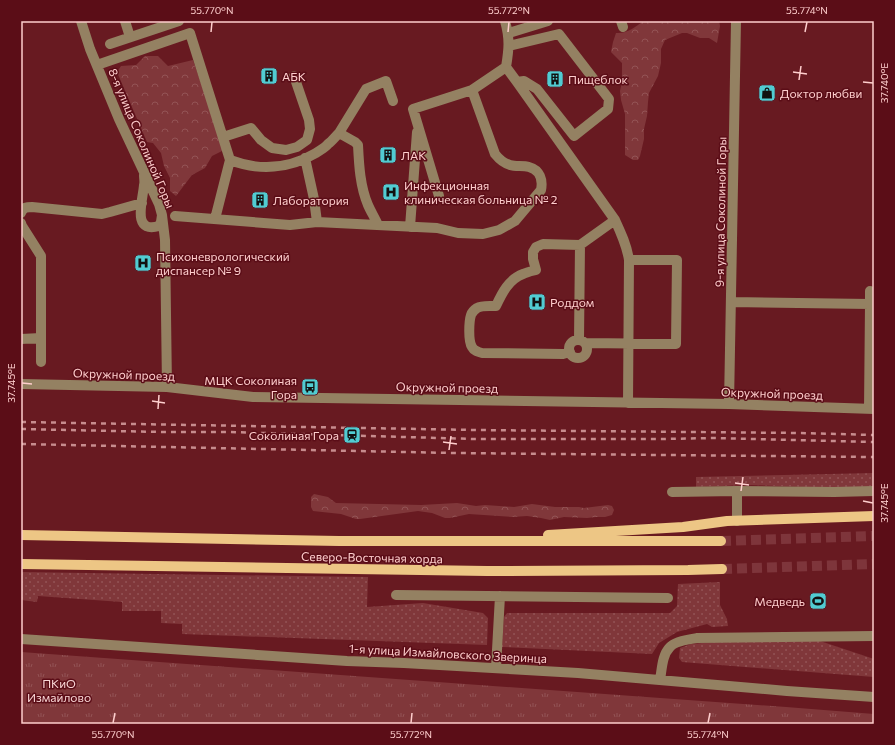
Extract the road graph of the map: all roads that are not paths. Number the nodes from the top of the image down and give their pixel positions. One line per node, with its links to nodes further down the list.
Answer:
1 (81, 21): 13 (street, 8-я улица Соколиной Горы)
2 (124, 21): 10 (street)
3 (179, 21): 10 (street)
4 (182, 21): 9 (street)
5 (505, 21): 8 (street)
6 (548, 21): 8 (street)
7 (736, 21): 39 (street, 9-я улица Соколиной Горы)
8 (509, 33): 12 (street)
9 (187, 34): 13 (street); 21 (street)
10 (130, 37): 11 (street)
11 (110, 44)
12 (509, 46): 14 (street); 16 (street)
13 (97, 65): 24 (street, 8-я улица Соколиной Горы)
14 (506, 67): 16 (street); 17 (street)
15 (294, 76): 21 (street)
16 (517, 82): 31 (street)
17 (472, 90): 19 (street); 35 (street)
18 (393, 100): 20 (street)
19 (418, 126): 25 (street); 35 (street)
20 (339, 133): 22 (street); 34 (street)
21 (223, 137): 23 (street)
22 (305, 158): 23 (street); 32 (street)
23 (230, 160): 30 (street)
24 (143, 169): 26 (street); 28 (street, 8-я улица Соколиной Горы)
25 (439, 196)
26 (142, 204): 27 (street); 28 (street)
27 (21, 212)
28 (162, 215): 48 (street, 8-я улица Соколиной Горы)
29 (175, 216): 30 (street)
30 (215, 219): 32 (street)
31 (615, 220): 36 (street); 37 (street)
32 (317, 222): 34 (street)
33 (21, 225): 41 (street)
34 (378, 225): 35 (street)
35 (410, 226)
36 (580, 245): 43 (street); 45 (street)
37 (629, 260): 44 (street); 44 (street)
38 (870, 291): 40 (street)
39 (731, 302): 40 (street); 50 (street, 9-я улица Соколиной Горы)
40 (870, 304): 51 (street)
41 (41, 338): 42 (street); 46 (street)
42 (21, 339)
43 (582, 341): 44 (street); 45 (street); 45 (street)
44 (629, 343): 49 (street)
45 (570, 352)
46 (41, 362)
47 (21, 384): 48 (street, Окружной проезд)
48 (167, 387): 49 (street, Окружной проезд)
49 (628, 402): 50 (street, Окружной проезд)
50 (729, 404): 51 (street, Окружной проезд)
51 (871, 409)
52 (737, 491): 53 (street); 54 (street); 56 (street)
53 (874, 491)
54 (672, 492)
55 (874, 516): 56 (main road)
56 (737, 521): 58 (main road)
57 (21, 535): 58 (main road, Северо-Восточная хорда)
58 (448, 541): 59 (main road, Северо-Восточная хорда)
59 (721, 541)
60 (21, 564): 61 (main road, Северо-Восточная хорда)
61 (722, 569)
62 (396, 595): 63 (street)
63 (500, 596): 64 (street); 67 (street)
64 (668, 598)
65 (874, 636): 68 (street)
66 (21, 639): 67 (street, 1-я улица Измайловского Зверинца)
67 (496, 668): 68 (street, 1-я улица Измайловского Зверинца)
68 (660, 680): 69 (street, 1-я улица Измайловского Зверинца)
69 (874, 697)

